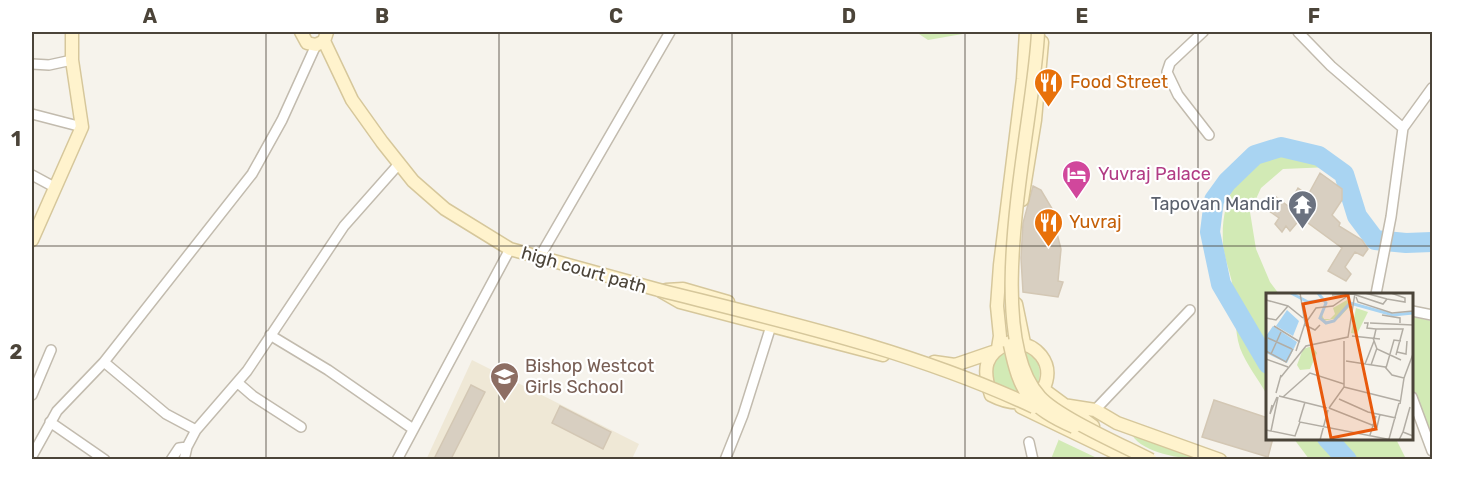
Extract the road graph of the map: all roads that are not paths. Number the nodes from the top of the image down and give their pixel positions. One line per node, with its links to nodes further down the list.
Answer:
1 (72, 32): 10 (main road)
2 (301, 32): 9 (main road)
3 (670, 32): 22 (street)
4 (1026, 32): 32 (main road)
5 (1032, 32): 41 (main road, bridge)
6 (1040, 32): 30 (main road); 60 (main road, bridge)
7 (1203, 32): 16 (street)
8 (1298, 32): 15 (street)
9 (322, 39): 17 (main road, high court path); 33 (street)
10 (72, 60): 11 (street); 14 (main road)
11 (32, 64)
12 (1432, 88): 15 (street)
13 (32, 114): 14 (street)
14 (82, 127): 19 (main road)
15 (1403, 128): 24 (street)
16 (1209, 135)
17 (398, 165): 21 (main road, high court path); 29 (street)
18 (32, 175): 19 (street)
19 (56, 188): 20 (main road)
20 (32, 240)
21 (510, 249): 22 (main road, high court path); 45 (street)
22 (540, 258): 23 (main road, high court path)
23 (659, 290): 28 (main road); 32 (main road); 41 (main road, bridge)
24 (1376, 293)
25 (1190, 310): 42 (street)
26 (1413, 311): 27 (street)
27 (1432, 315)
28 (771, 326): 37 (main road); 56 (street)
29 (270, 335): 34 (street); 45 (street)
30 (1024, 343): 32 (main road); 35 (main road)
31 (51, 350): 36 (street)
32 (995, 350): 37 (main road)
33 (104, 362): 43 (street); 46 (street)
34 (238, 383): 44 (street); 46 (street)
35 (1043, 389): 39 (main road); 40 (main road)
36 (32, 395)
37 (991, 395): 39 (main road)
38 (1413, 400): 49 (street)
39 (1005, 402): 58 (main road)
40 (1063, 405): 42 (main road); 61 (main road)
41 (1038, 408): 59 (main road, bridge)
42 (1095, 410): 62 (main road)
43 (50, 422): 50 (street); 52 (street)
44 (301, 426)
45 (412, 429): 55 (street)
46 (196, 430): 48 (street)
47 (1029, 442): 57 (street)
48 (187, 447): 53 (street); 54 (street)
49 (1432, 451)
50 (32, 454): 51 (street)
51 (42, 459)
52 (105, 459)
53 (171, 459)
54 (184, 459)
55 (397, 459)
56 (725, 459)
57 (1033, 459)
58 (1131, 459)
59 (1140, 459)
60 (1151, 459)
61 (1158, 459)
62 (1220, 459)

